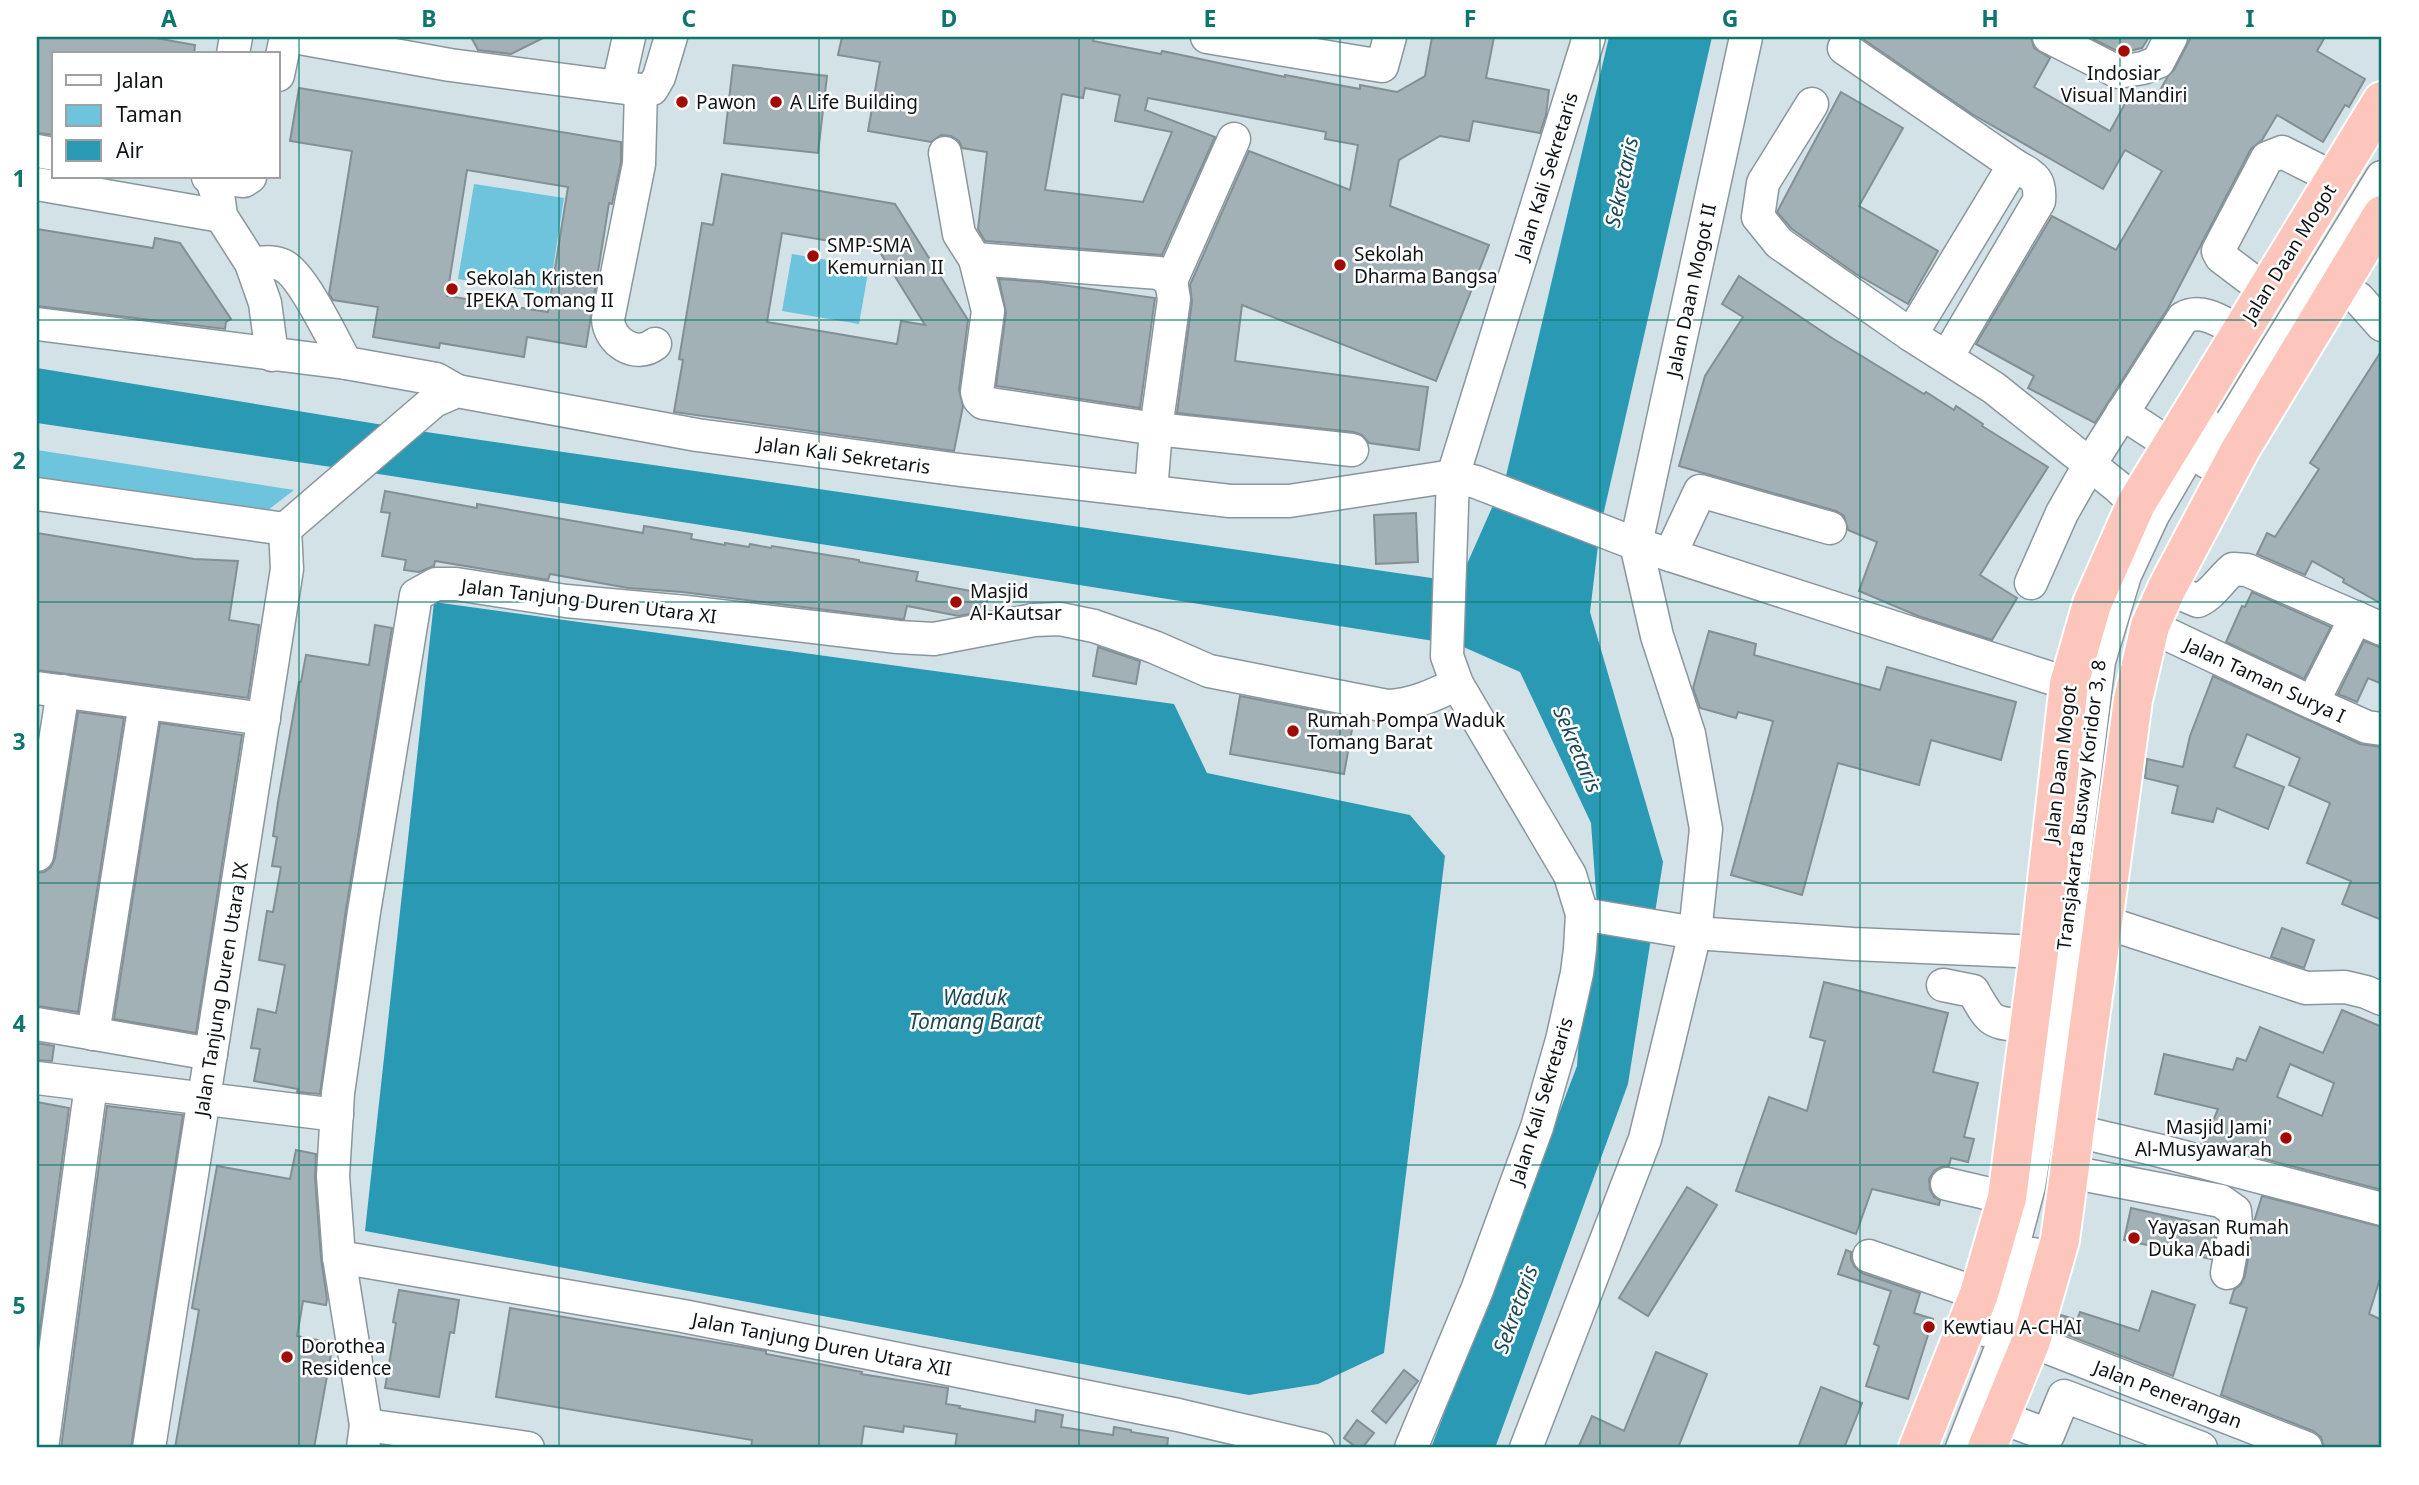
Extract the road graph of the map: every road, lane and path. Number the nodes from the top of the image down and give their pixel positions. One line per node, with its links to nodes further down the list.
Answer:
1 (286, 37): 13 (street)
2 (294, 37): 12 (street)
3 (629, 37): 14 (street)
4 (671, 37): 14 (street)
5 (1207, 37): 6 (street)
6 (1390, 37)
7 (1589, 37): 48 (street, Jalan Kali Sekretaris)
8 (1746, 37): 54 (street, Jalan Daan Mogot II)
9 (2049, 37): 10 (street)
10 (2171, 37)
11 (1844, 48): 20 (street)
12 (444, 51): 14 (street)
13 (280, 66)
14 (629, 88): 38 (street)
15 (2382, 101): 25 (highway, Jalan Daan Mogot)
16 (1812, 104): 37 (street)
17 (2382, 134): 101 (street, Transjakarta Busway Koridor 3, 8)
18 (1234, 139): 31 (street)
19 (945, 153): 29 (street)
20 (2014, 165): 37 (street); 40 (street)
21 (2382, 177): 102 (street, Transjakarta Busway Koridor 3, 8)
22 (210, 178): 28 (street)
23 (218, 178): 24 (street)
24 (248, 178)
25 (2333, 182): 33 (highway, Jalan Daan Mogot); 33 (street)
26 (37, 184): 28 (street)
27 (2382, 215): 32 (highway)
28 (221, 216): 30 (street)
29 (975, 259): 31 (street); 44 (street)
30 (251, 263): 39 (street); 41 (street)
31 (1171, 281): 44 (street)
32 (2339, 287): 35 (street); 57 (highway)
33 (2266, 291): 36 (highway, Jalan Daan Mogot)
34 (37, 324): 39 (street, Jalan Kali Sekretaris)
35 (2382, 325)
36 (2241, 332): 43 (street); 45 (highway, Jalan Daan Mogot)
37 (1911, 335): 40 (street)
38 (655, 344)
39 (272, 355): 41 (street, Jalan Kali Sekretaris)
40 (1947, 358): 47 (street)
41 (346, 363): 42 (street, Jalan Kali Sekretaris)
42 (446, 396): 49 (street, Jalan Kali Sekretaris); 52 (street)
43 (2122, 413): 45 (street); 47 (street)
44 (1156, 429): 46 (street); 49 (street)
45 (2171, 445): 51 (highway, Jalan Daan Mogot)
46 (1352, 450)
47 (2090, 464): 51 (street); 56 (street)
48 (1465, 479): 49 (street, Jalan Kali Sekretaris); 54 (street); 60 (street, Jalan Kali Sekretaris)
49 (1151, 492)
50 (37, 494): 52 (street)
51 (2136, 505): 61 (highway, Jalan Daan Mogot)
52 (289, 526): 65 (street, Jalan Tanjung Duren Utara IX)
53 (1830, 528): 55 (street)
54 (1626, 540): 55 (street); 70 (street)
55 (1670, 555): 61 (street)
56 (2031, 583)
57 (2167, 588): 58 (street); 59 (highway)
58 (2369, 623): 62 (street)
59 (2150, 626): 66 (street, Jalan Taman Surya I); 69 (highway)
60 (1452, 670): 68 (street, Jalan Kali Sekretaris); 81 (street, Jalan Tanjung Duren Utara XI)
61 (2069, 684): 71 (highway, Jalan Daan Mogot)
62 (2320, 688)
63 (50, 690): 64 (street); 67 (street)
64 (145, 703): 65 (street); 76 (street)
65 (264, 719): 77 (street, Jalan Tanjung Duren Utara IX)
66 (2382, 729)
67 (37, 855)
68 (1584, 914): 70 (street); 98 (street, Jalan Kali Sekretaris)
69 (2104, 922): 73 (street); 82 (highway)
70 (1695, 933): 71 (street); 99 (street)
71 (2039, 952): 75 (highway, Jalan Daan Mogot)
72 (1943, 985): 75 (street)
73 (2382, 999)
74 (37, 1024): 76 (street)
75 (2029, 1027): 85 (highway, Jalan Daan Mogot)
76 (93, 1034): 77 (street)
77 (211, 1054): 80 (street, Jalan Tanjung Duren Utara IX)
78 (37, 1078): 79 (street)
79 (91, 1085): 80 (street); 95 (street)
80 (204, 1099): 81 (street); 96 (street, Jalan Tanjung Duren Utara IX)
81 (337, 1115): 88 (street, Jalan Tanjung Duren Utara XI)
82 (2076, 1131): 83 (highway); 86 (street)
83 (2070, 1172): 89 (street); 91 (highway)
84 (1947, 1184): 85 (street)
85 (2007, 1198): 90 (highway, Jalan Daan Mogot)
86 (2382, 1209)
87 (1869, 1256): 90 (street)
88 (339, 1257): 93 (street, Jalan Tanjung Duren Utara XI); 94 (street, Jalan Tanjung Duren Utara XII)
89 (2227, 1273)
90 (1979, 1294): 100 (highway, Jalan Daan Mogot)
91 (2031, 1340): 92 (highway); 104 (street, Jalan Penerangan)
92 (1994, 1432): 103 (street)
93 (364, 1437): 97 (street)
94 (1309, 1447)
95 (41, 1448)
96 (149, 1448)
97 (528, 1448)
98 (1411, 1448)
99 (1526, 1448)
100 (1918, 1448)
101 (1938, 1448)
102 (1962, 1448)
103 (2201, 1448)
104 (2306, 1448)

